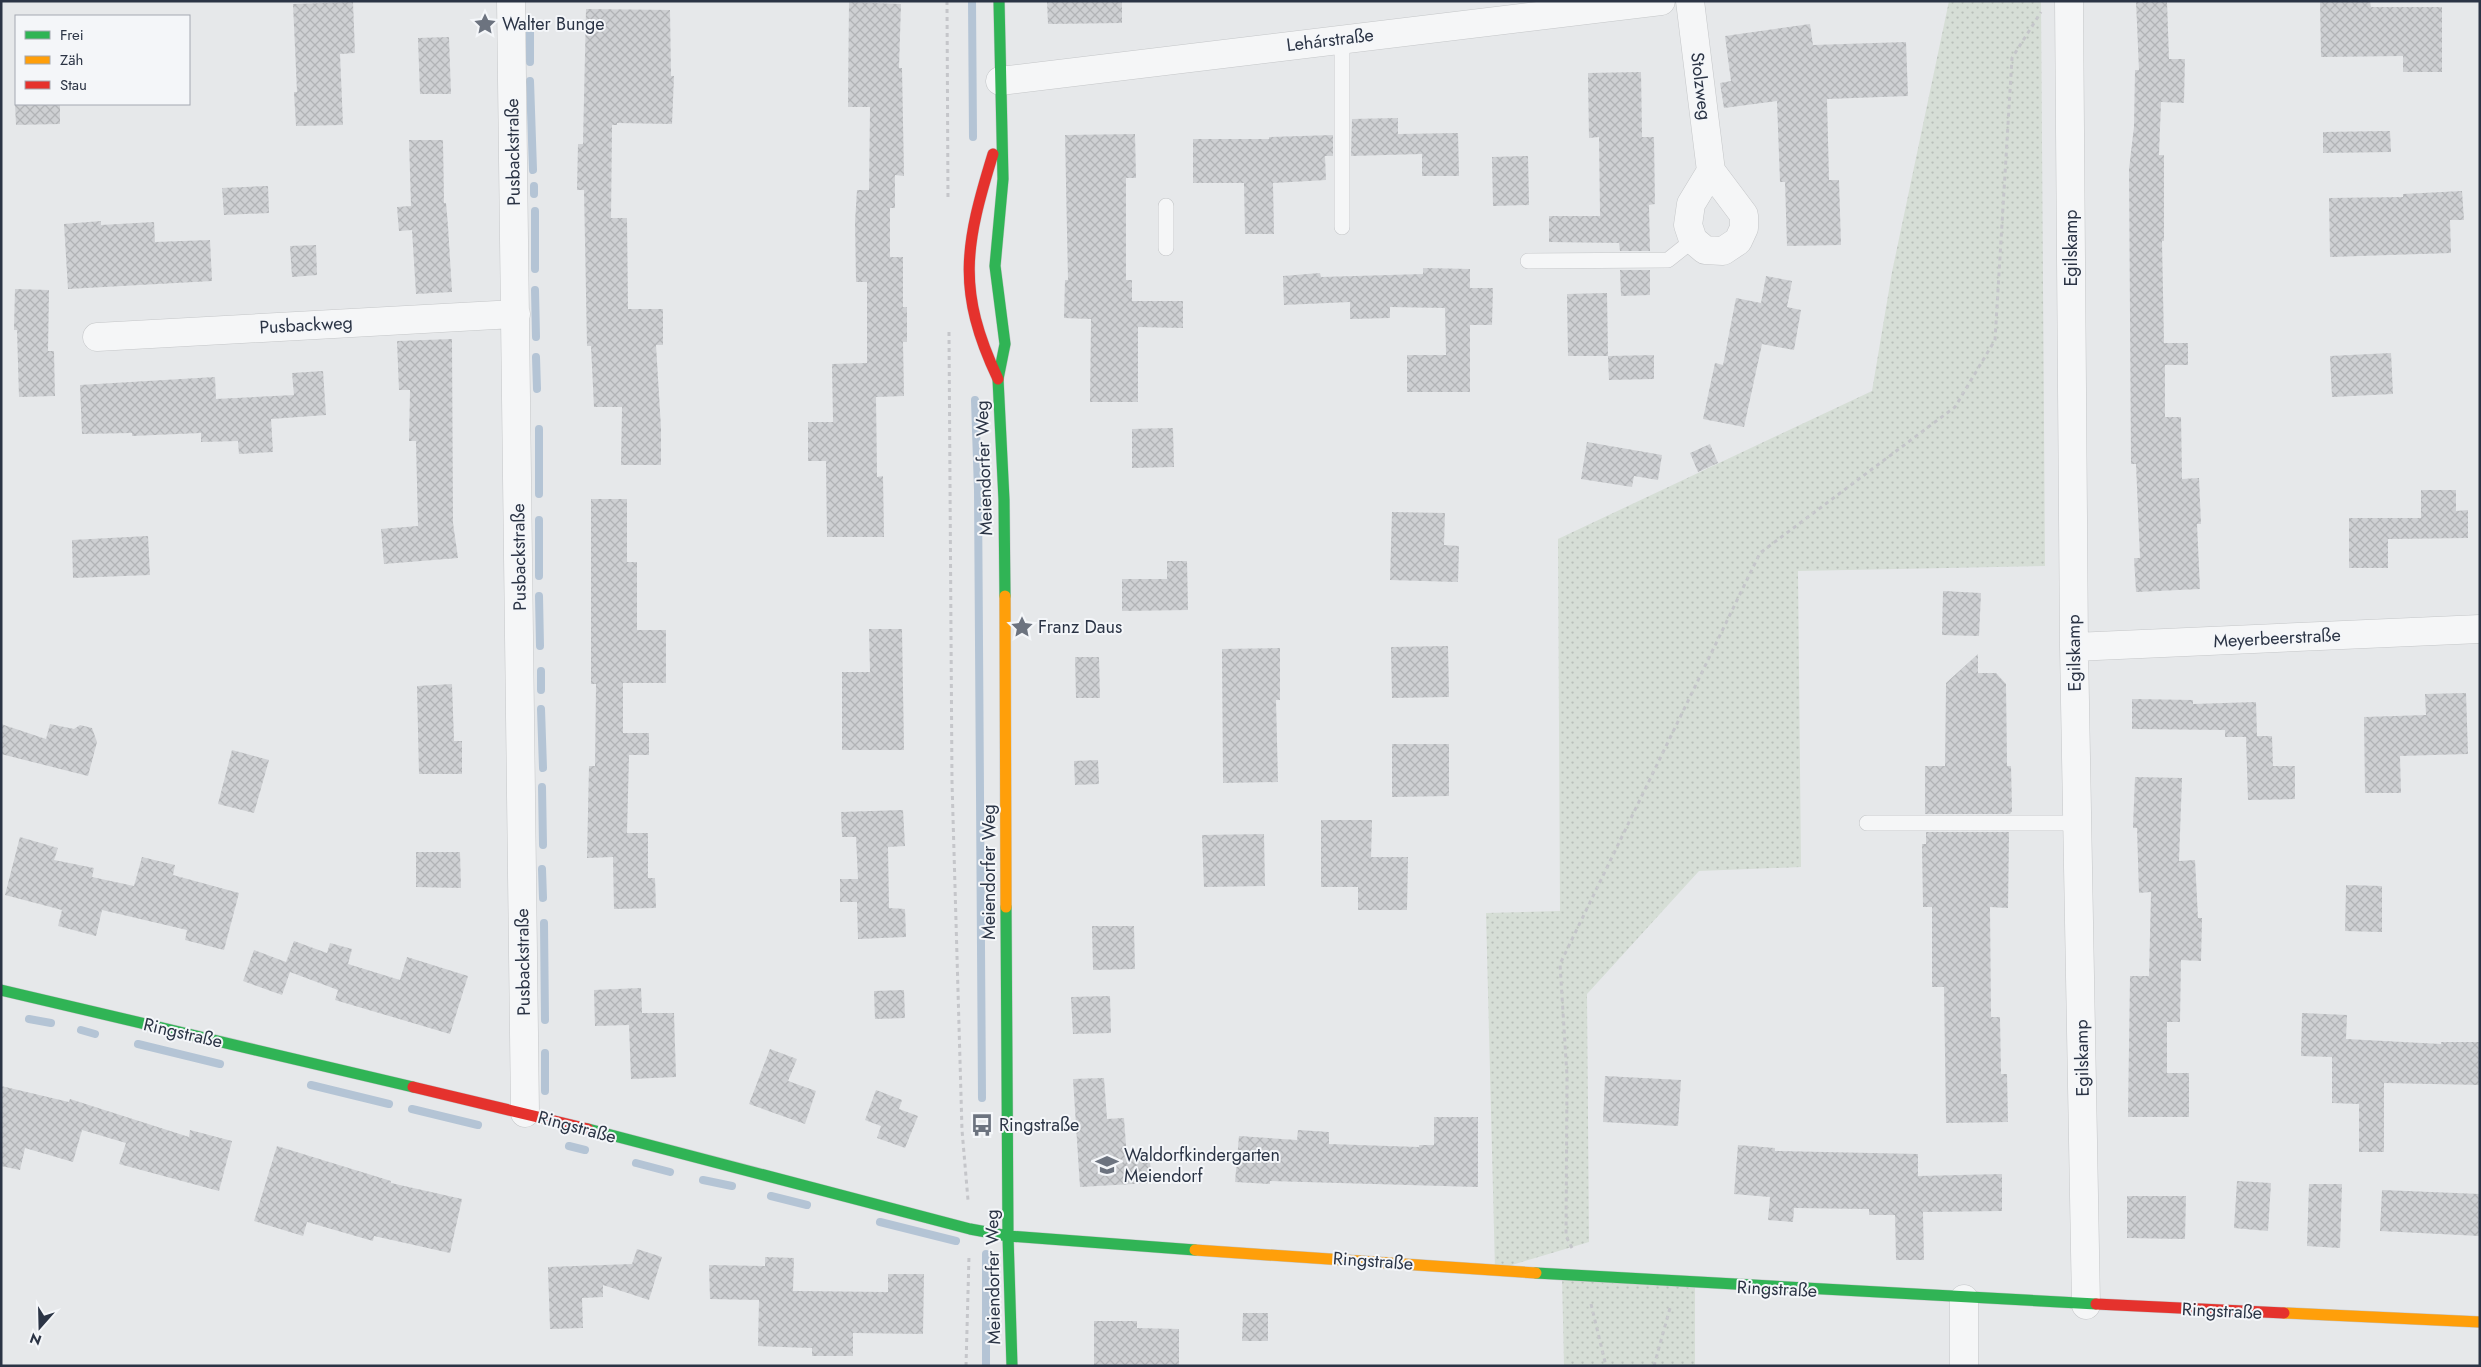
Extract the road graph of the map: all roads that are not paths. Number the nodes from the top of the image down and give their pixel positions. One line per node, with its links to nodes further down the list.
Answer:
1 (511, 1): 16 (street, Pusbackstraße)
2 (999, 1): 8 (street, Meiendorfer Weg)
3 (1661, 1): 6 (street, Lehárstraße)
4 (1690, 1): 10 (street, Stolzweg)
5 (2069, 1): 20 (street, Egilskamp)
6 (1496, 11): 7 (street, Lehárstraße)
7 (1342, 39): 8 (street, Lehárstraße); 12 (lane)
8 (1000, 81): 9 (street, Meiendorfer Weg)
9 (1001, 129): 18 (street, Meiendorfer Weg); 18 (street, Meiendorfer Weg)
10 (1711, 171): 13 (street); 13 (street, Stolzweg)
11 (1166, 206): 14 (lane)
12 (1342, 227)
13 (1693, 240): 15 (lane)
14 (1166, 248)
15 (1528, 261)
16 (516, 314): 17 (street, Pusbackweg); 24 (street, Pusbackstraße)
17 (97, 337)
18 (998, 378): 25 (street, Meiendorfer Weg)
19 (2480, 629): 20 (street, Meyerbeerstraße)
20 (2074, 647): 21 (street, Egilskamp)
21 (2077, 822): 22 (lane); 27 (street, Egilskamp)
22 (1867, 823)
23 (1, 990): 24 (street, Ringstraße)
24 (525, 1113): 25 (street, Ringstraße)
25 (1008, 1236): 26 (street, Ringstraße); 29 (street, Meiendorfer Weg)
26 (1964, 1299): 27 (street, Ringstraße); 30 (street)
27 (2086, 1305): 28 (street, Ringstraße)
28 (2480, 1322)
29 (1012, 1366)
30 (1964, 1366)

